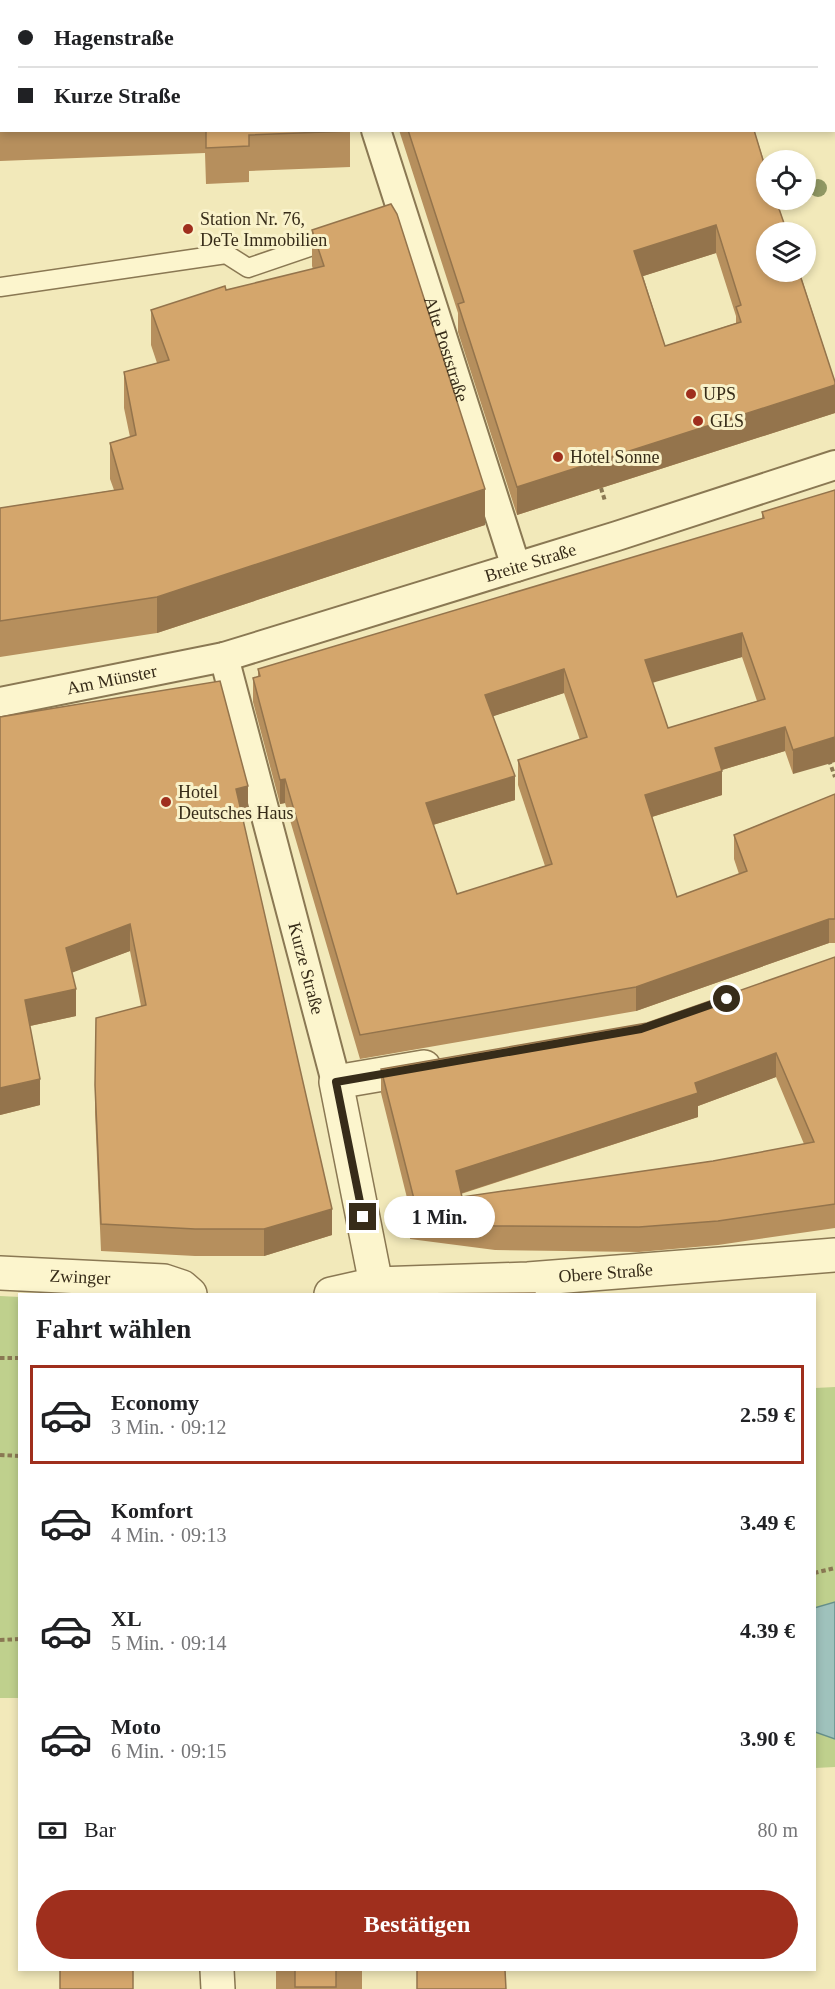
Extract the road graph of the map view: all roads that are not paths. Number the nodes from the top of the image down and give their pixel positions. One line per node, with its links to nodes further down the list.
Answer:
1 (376, 132): 5 (street, Alte Poststraße)
2 (348, 234): 3 (lane)
3 (0, 287)
4 (835, 465): 5 (street, Breite Straße)
5 (516, 567): 6 (street, Breite Straße)
6 (224, 657): 7 (street, Am Münster); 9 (street, Kurze Straße)
7 (0, 702)
8 (453, 1062): 9 (street)
9 (336, 1082): 12 (street, Kurze Straße)
10 (835, 1255): 12 (street, Obere Straße)
11 (0, 1274): 13 (street, Zwinger)
12 (376, 1284): 14 (street)
13 (189, 1293)
14 (336, 1293)
15 (217, 1971): 16 (street)
16 (218, 1989)

